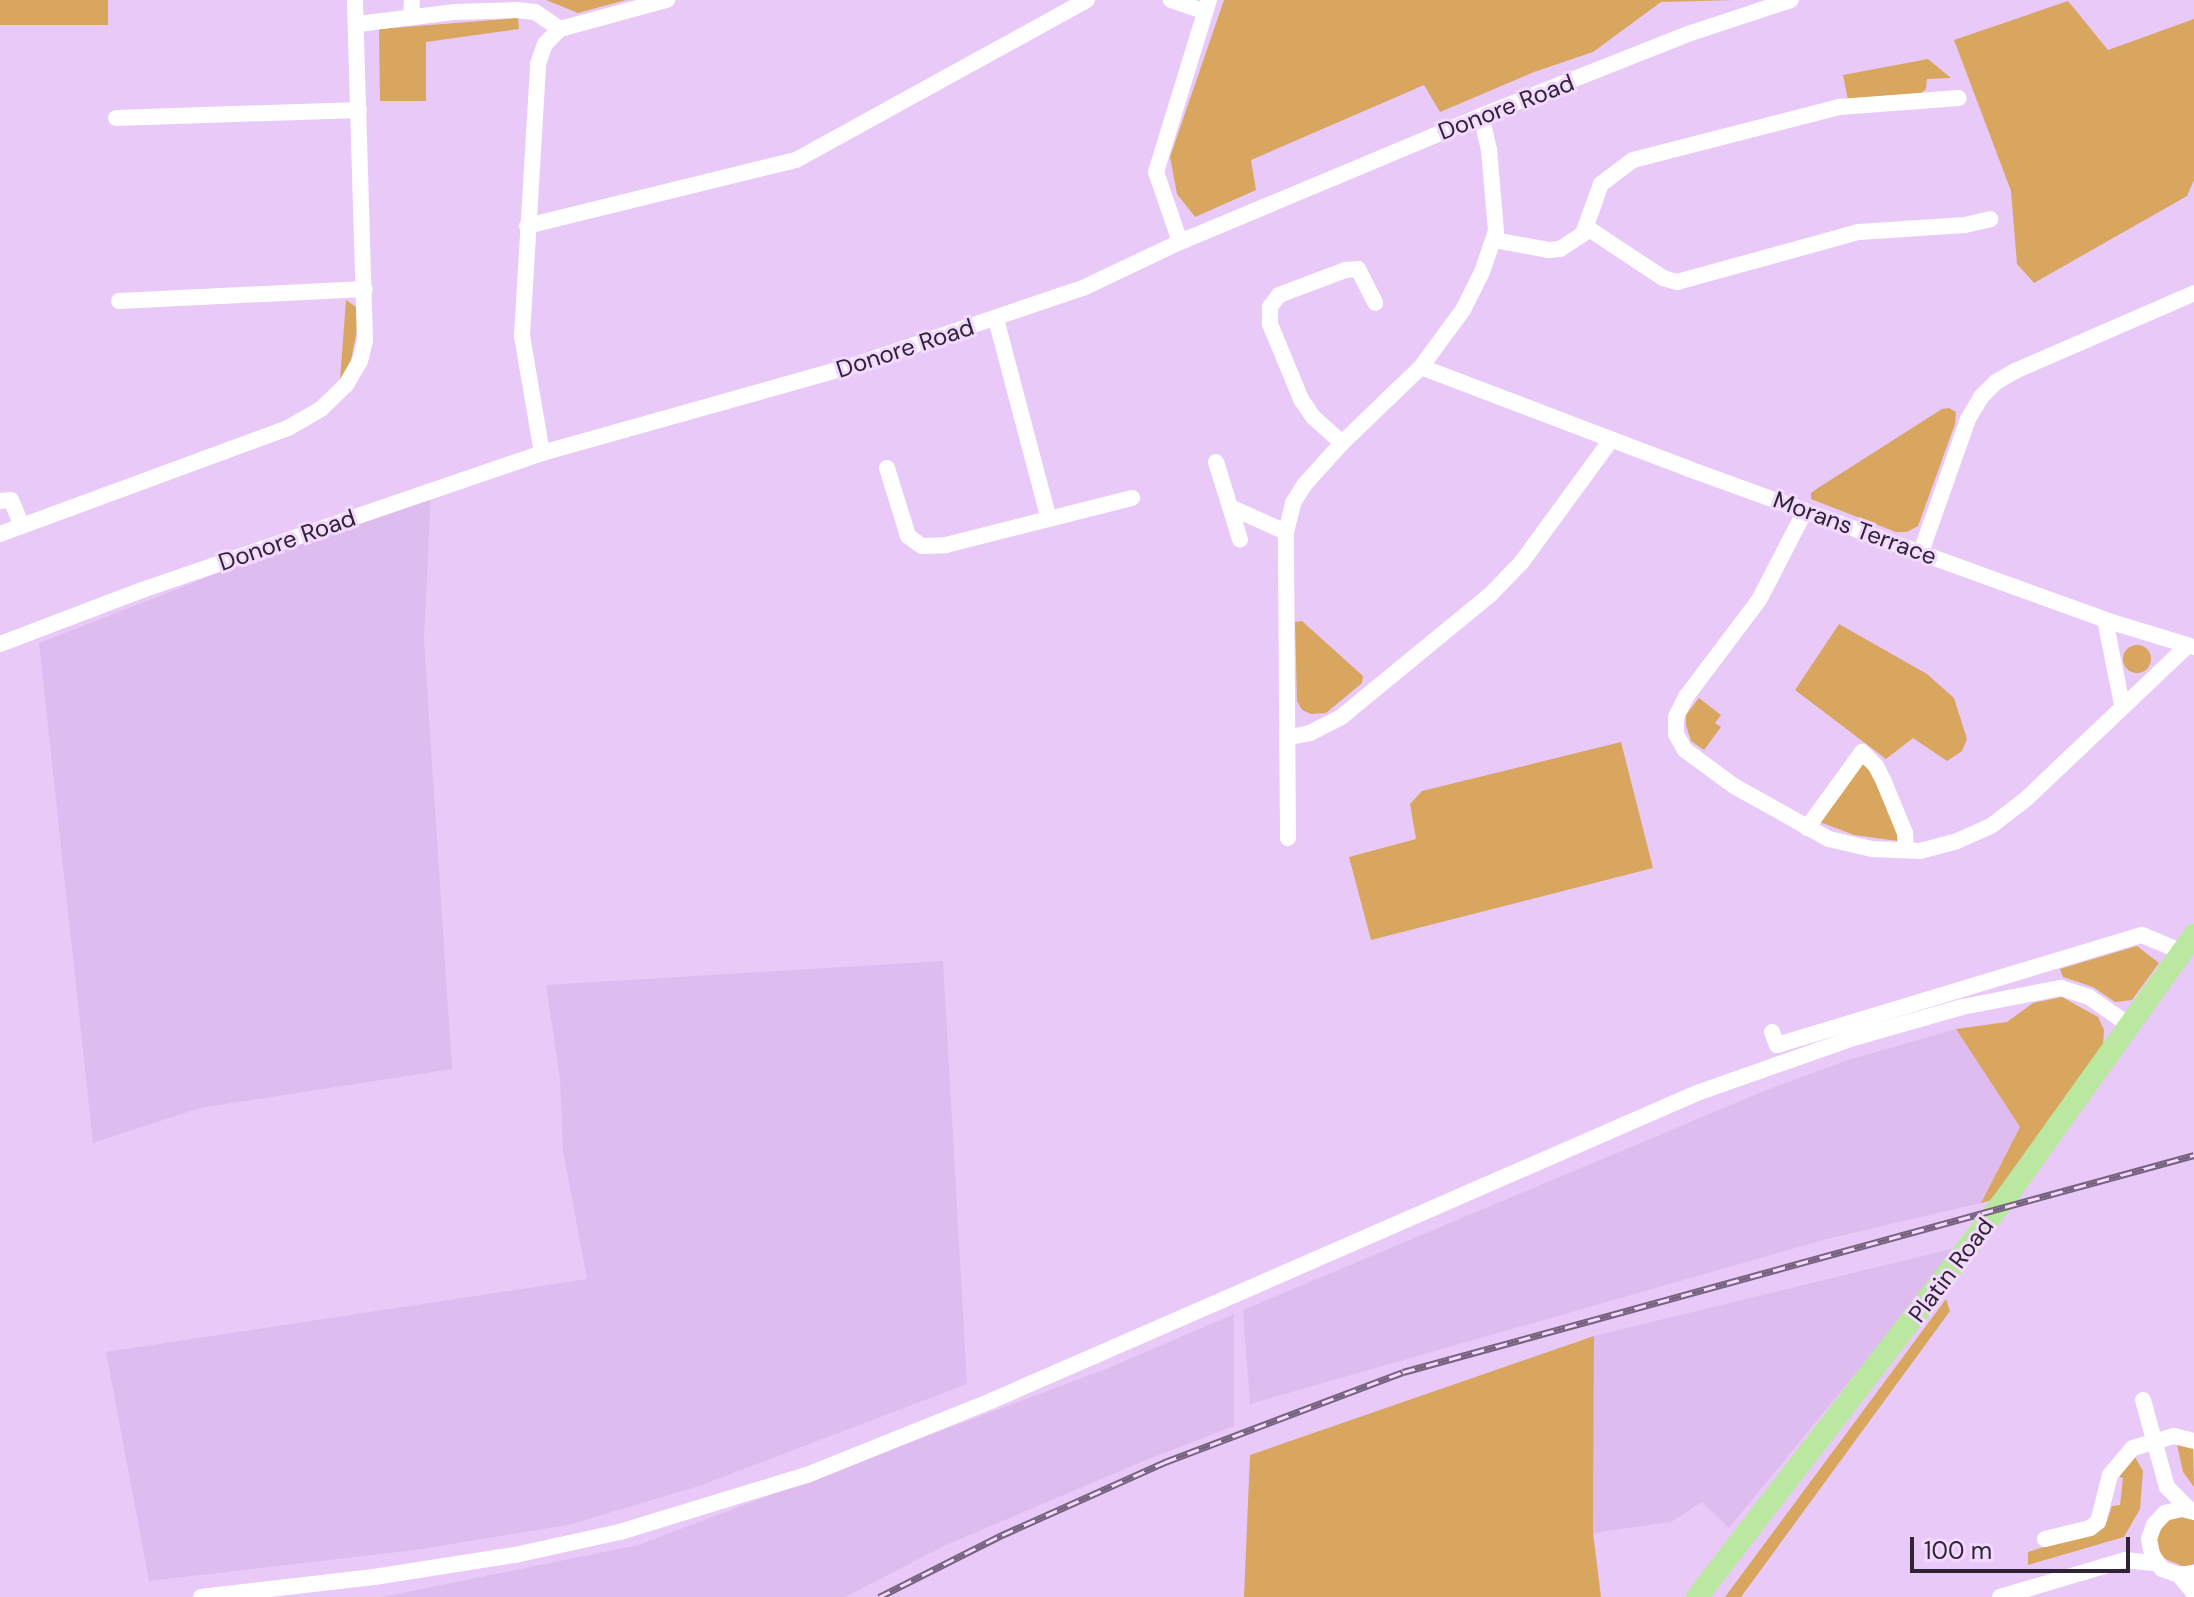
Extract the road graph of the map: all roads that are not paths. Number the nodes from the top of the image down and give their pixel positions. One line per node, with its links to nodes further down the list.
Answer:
1 (355, 0): 9 (street)
2 (412, 0): 8 (street)
3 (667, 0): 10 (street)
4 (1087, 0): 16 (street)
5 (1171, 0): 7 (street)
6 (1791, 0): 13 (street, Donore Road)
7 (1207, 6): 19 (street)
8 (411, 17): 9 (street); 10 (street)
9 (358, 24): 12 (street)
10 (560, 29): 16 (street)
11 (1959, 98): 17 (street)
12 (359, 110): 14 (street); 20 (street)
13 (1481, 116): 18 (street); 19 (street, Donore Road)
14 (116, 118)
15 (1990, 219): 17 (street)
16 (527, 226): 28 (street)
17 (1586, 227): 18 (street)
18 (1494, 240): 25 (street)
19 (1180, 242): 24 (street, Donore Road)
20 (365, 289): 22 (street); 36 (street)
21 (2194, 293): 40 (street)
22 (119, 301)
23 (1375, 303): 27 (street)
24 (996, 319): 28 (street, Donore Road); 35 (street)
25 (1421, 367): 26 (street, Morans Terrace); 27 (street)
26 (1611, 440): 34 (street, Morans Terrace); 45 (street)
27 (1342, 443): 37 (street)
28 (542, 453): 42 (street, Donore Road)
29 (1216, 462): 33 (street)
30 (887, 468): 35 (street)
31 (1132, 498): 35 (street)
32 (0, 501): 36 (street)
33 (1230, 507): 37 (street); 39 (street)
34 (1805, 511): 40 (street, Morans Terrace); 46 (street)
35 (1049, 519)
36 (22, 526): 38 (street)
37 (1286, 532): 45 (street)
38 (0, 534)
39 (1240, 539)
40 (1921, 552): 41 (street, Morans Terrace)
41 (2105, 620): 43 (street, Morans Terrace); 44 (street)
42 (0, 644)
43 (2190, 648): 44 (street)
44 (2122, 704): 48 (street)
45 (1290, 737): 47 (street)
46 (1807, 828): 48 (street); 48 (street)
47 (1288, 838)
48 (1906, 850)
49 (2188, 944): 50 (street); 51 (main road, Platin Road)
50 (1959, 999): 51 (street); 52 (street); 66 (street)
51 (2132, 1027): 63 (main road, Platin Road)
52 (1772, 1032)
53 (2143, 1400): 54 (street)
54 (2153, 1439): 55 (street); 56 (street); 59 (street)
55 (2194, 1441)
56 (2167, 1487): 57 (street); 58 (street)
57 (2192, 1511): 58 (street)
58 (2159, 1519): 60 (street)
59 (2045, 1539)
60 (2149, 1539): 61 (street); 62 (street)
61 (2125, 1560): 62 (street); 69 (street)
62 (2156, 1563): 64 (street)
63 (1715, 1573): 67 (main road, Platin Road); 68 (street)
64 (2186, 1574): 65 (street)
65 (2194, 1593)
66 (201, 1597)
67 (1697, 1597)
68 (1711, 1597)
69 (2000, 1597)

